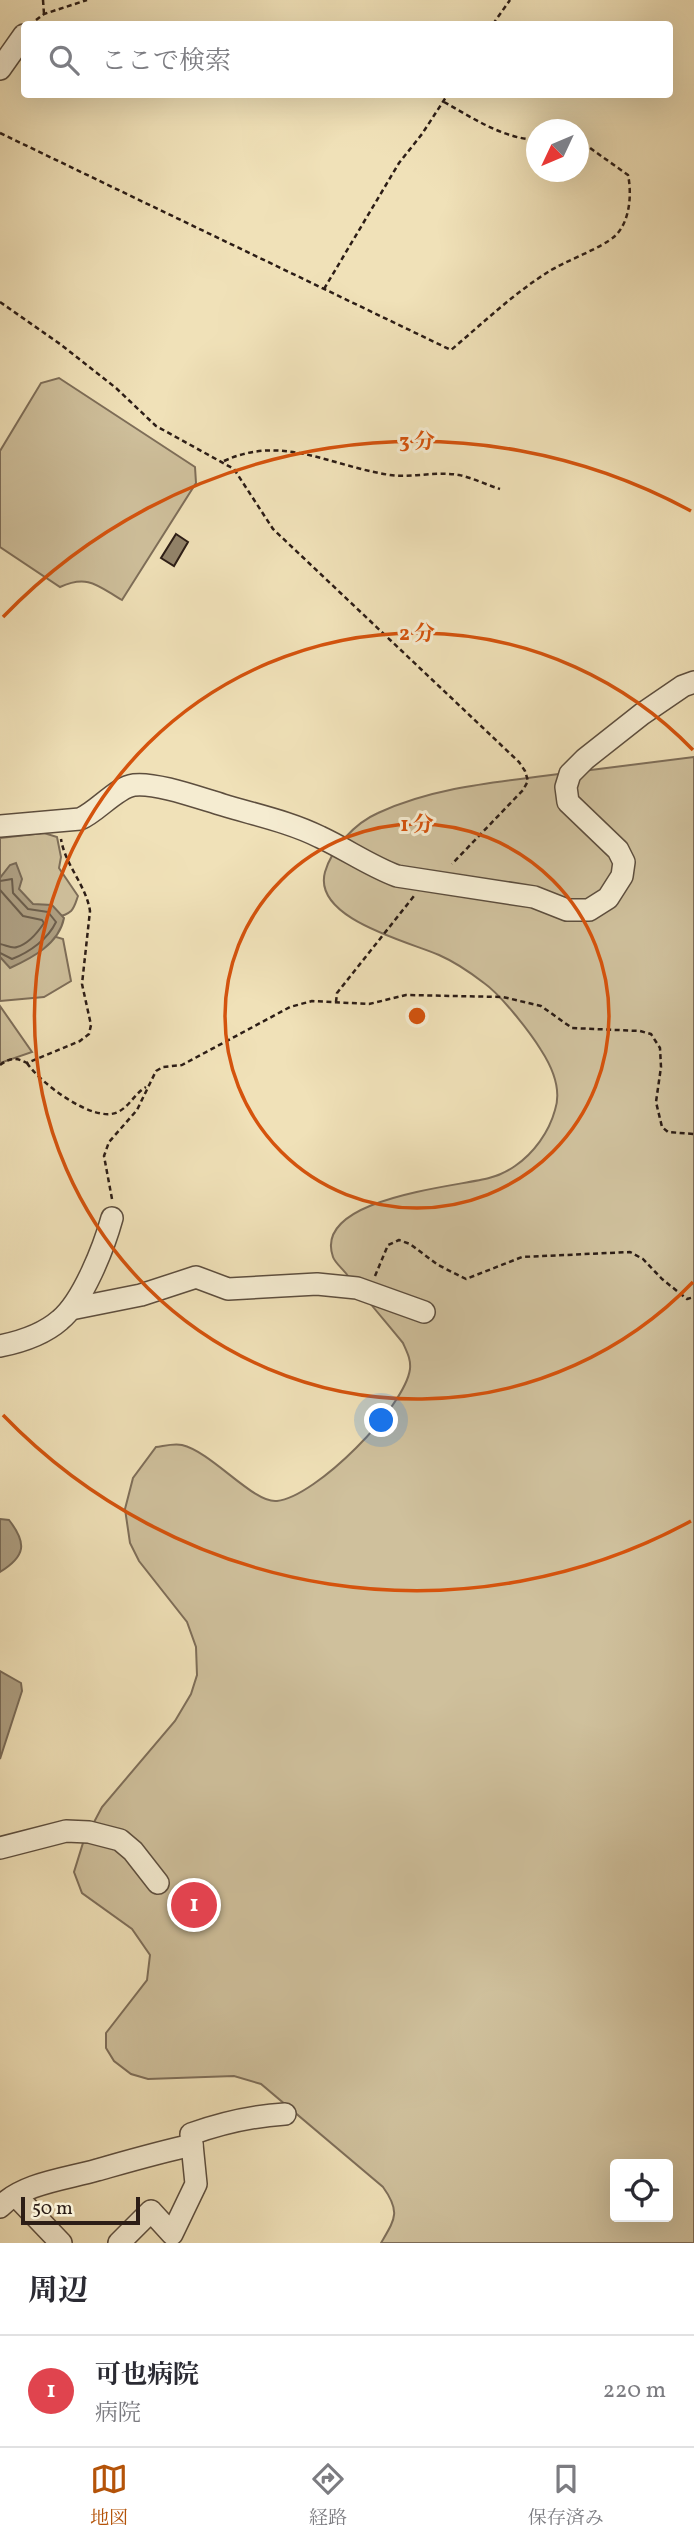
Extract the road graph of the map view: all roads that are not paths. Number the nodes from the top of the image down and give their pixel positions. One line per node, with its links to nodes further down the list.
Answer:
1 (21, 40): 2 (street)
2 (0, 69)
3 (694, 682): 4 (street)
4 (0, 826)
5 (112, 1218): 6 (street)
6 (71, 1309): 7 (street); 8 (street)
7 (424, 1312)
8 (0, 1346)
9 (0, 1848): 10 (street)
10 (158, 1883)
11 (285, 2114): 12 (street)
12 (192, 2145): 13 (street); 15 (street)
13 (8, 2201): 14 (street)
14 (61, 2243)
15 (119, 2243)

